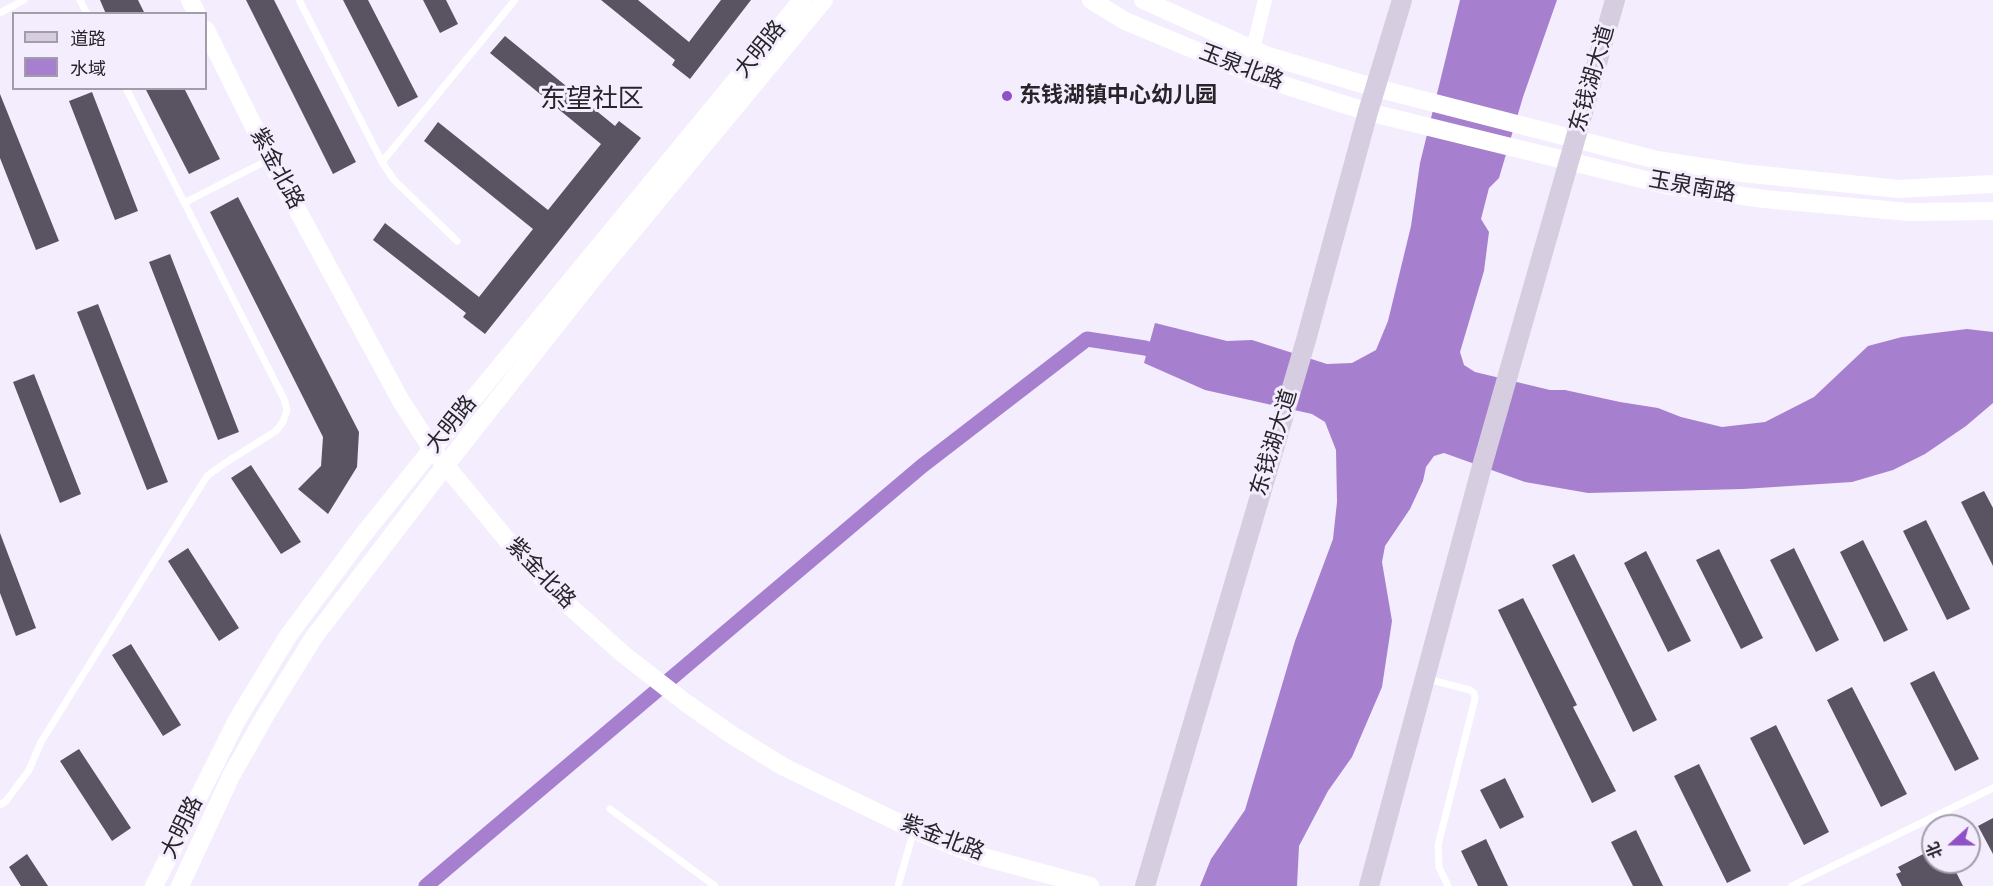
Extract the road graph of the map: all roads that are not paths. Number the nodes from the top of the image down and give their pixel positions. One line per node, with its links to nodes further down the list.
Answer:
1 (24, 0): 11 (lane)
2 (299, 0): 21 (lane)
3 (515, 0): 21 (lane)
4 (802, 0): 27 (street, 大明路)
5 (824, 0): 28 (street, 大明路)
6 (1091, 0): 17 (street, 玉泉北路)
7 (1143, 0): 13 (street, 玉泉北路)
8 (1265, 0): 13 (street)
9 (1402, 0): 14 (main road, 东钱湖大道)
10 (1615, 0): 19 (main road, 东钱湖大道)
11 (0, 13)
12 (207, 32): 20 (street, 紫金北路)
13 (1253, 49): 14 (street, 玉泉北路)
14 (1376, 88): 16 (street, 玉泉北路); 17 (main road, 东钱湖大道)
15 (127, 90): 24 (lane)
16 (1408, 96): 19 (street, 玉泉南路)
17 (1368, 112): 18 (street, 玉泉北路); 39 (main road, 东钱湖大道)
18 (1397, 120): 22 (street, 玉泉南路)
19 (1576, 139): 22 (main road, 东钱湖大道); 23 (street, 玉泉南路)
20 (270, 159): 24 (lane); 27 (street, 紫金北路)
21 (382, 162): 26 (lane)
22 (1570, 162): 25 (street, 玉泉南路); 29 (main road, 东钱湖大道)
23 (1993, 184)
24 (184, 203): 31 (lane)
25 (1993, 211)
26 (457, 241)
27 (432, 449): 28 (street, 紫金北路); 34 (street, 大明路)
28 (445, 466): 33 (street, 紫金北路); 35 (street, 大明路)
29 (1425, 678): 40 (main road, 东钱湖大道); 41 (lane)
30 (1993, 788): 42 (lane)
31 (0, 805)
32 (610, 809): 36 (lane)
33 (914, 830): 37 (lane); 38 (street, 紫金北路)
34 (154, 886)
35 (180, 886)
36 (715, 886)
37 (898, 886)
38 (1090, 886)
39 (1145, 886)
40 (1369, 886)
41 (1448, 886)
42 (1792, 886)

